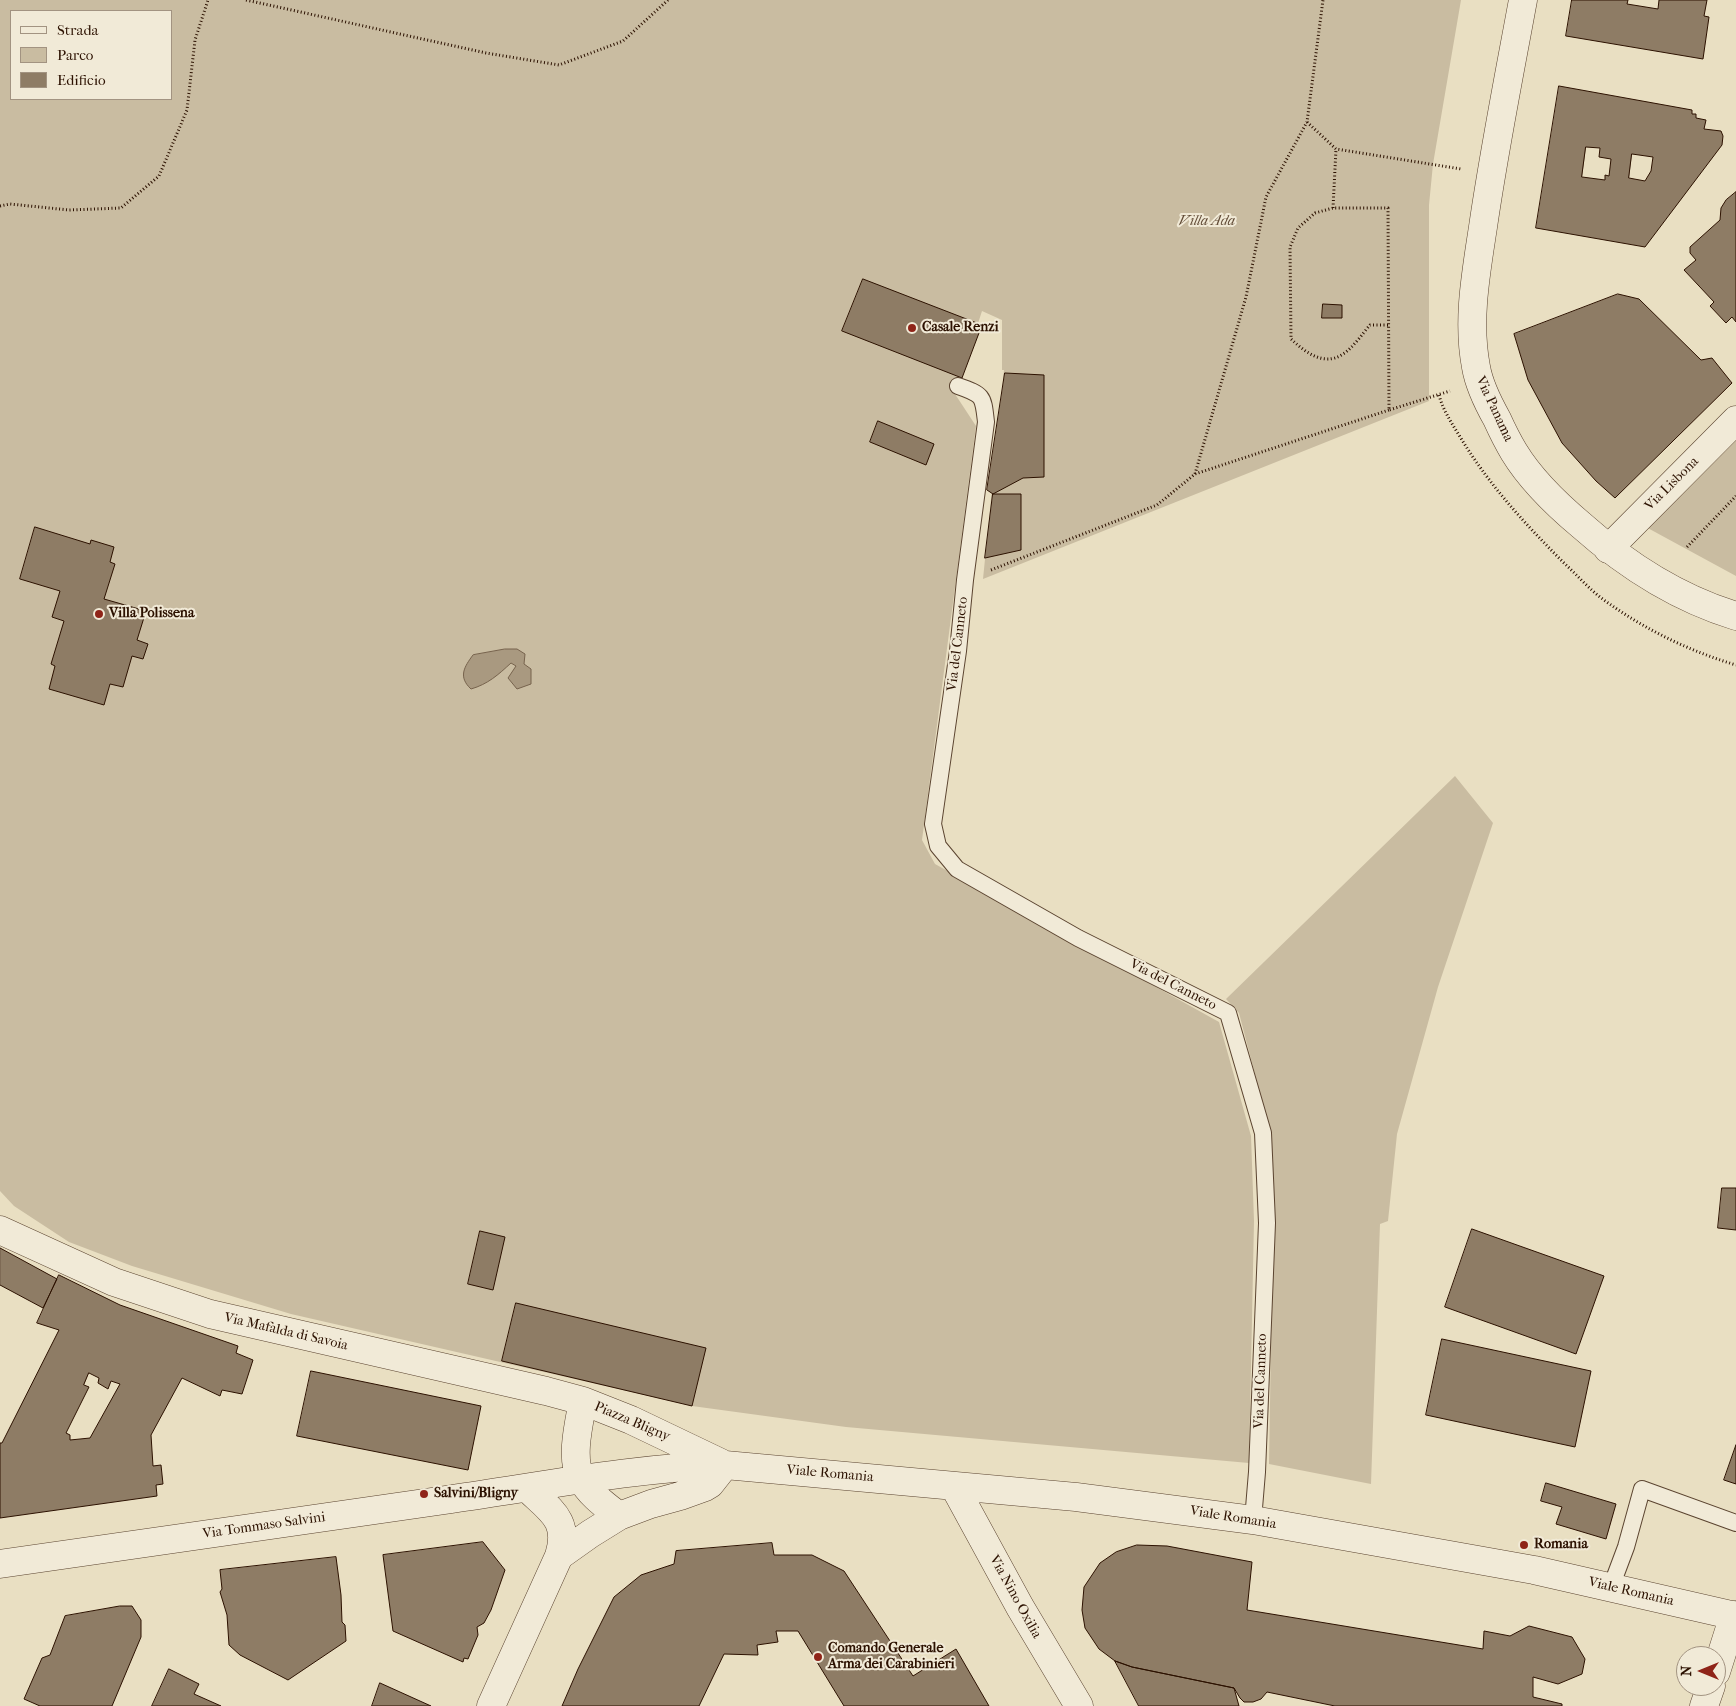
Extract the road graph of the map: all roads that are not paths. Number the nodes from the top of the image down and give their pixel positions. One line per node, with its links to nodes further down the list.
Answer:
1 (1523, 0): 4 (street, Via Panama)
2 (958, 386): 13 (lane, Via del Canneto)
3 (1736, 420): 4 (street, Via Lisbona)
4 (1608, 549): 5 (street, Via Panama)
5 (1733, 611)
6 (0, 1230): 7 (street, Via Mafalda di Savoia)
7 (583, 1401): 8 (street, Piazza Bligny); 9 (street, Piazza Bligny)
8 (725, 1465): 9 (street); 10 (street, Viale Romania); 12 (street)
9 (581, 1479): 11 (street); 12 (street)
10 (954, 1486): 13 (street, Viale Romania); 21 (street, Via Nino Oxilia)
11 (528, 1488): 15 (street); 16 (street, Via Tommaso Salvini)
12 (620, 1516): 15 (street)
13 (1253, 1520): 17 (street, Viale Romania)
14 (1736, 1523): 17 (lane)
15 (559, 1556): 20 (street)
16 (0, 1564)
17 (1611, 1587): 18 (street, Viale Romania)
18 (1735, 1616): 19 (street)
19 (1725, 1646)
20 (491, 1706)
21 (1078, 1706)

